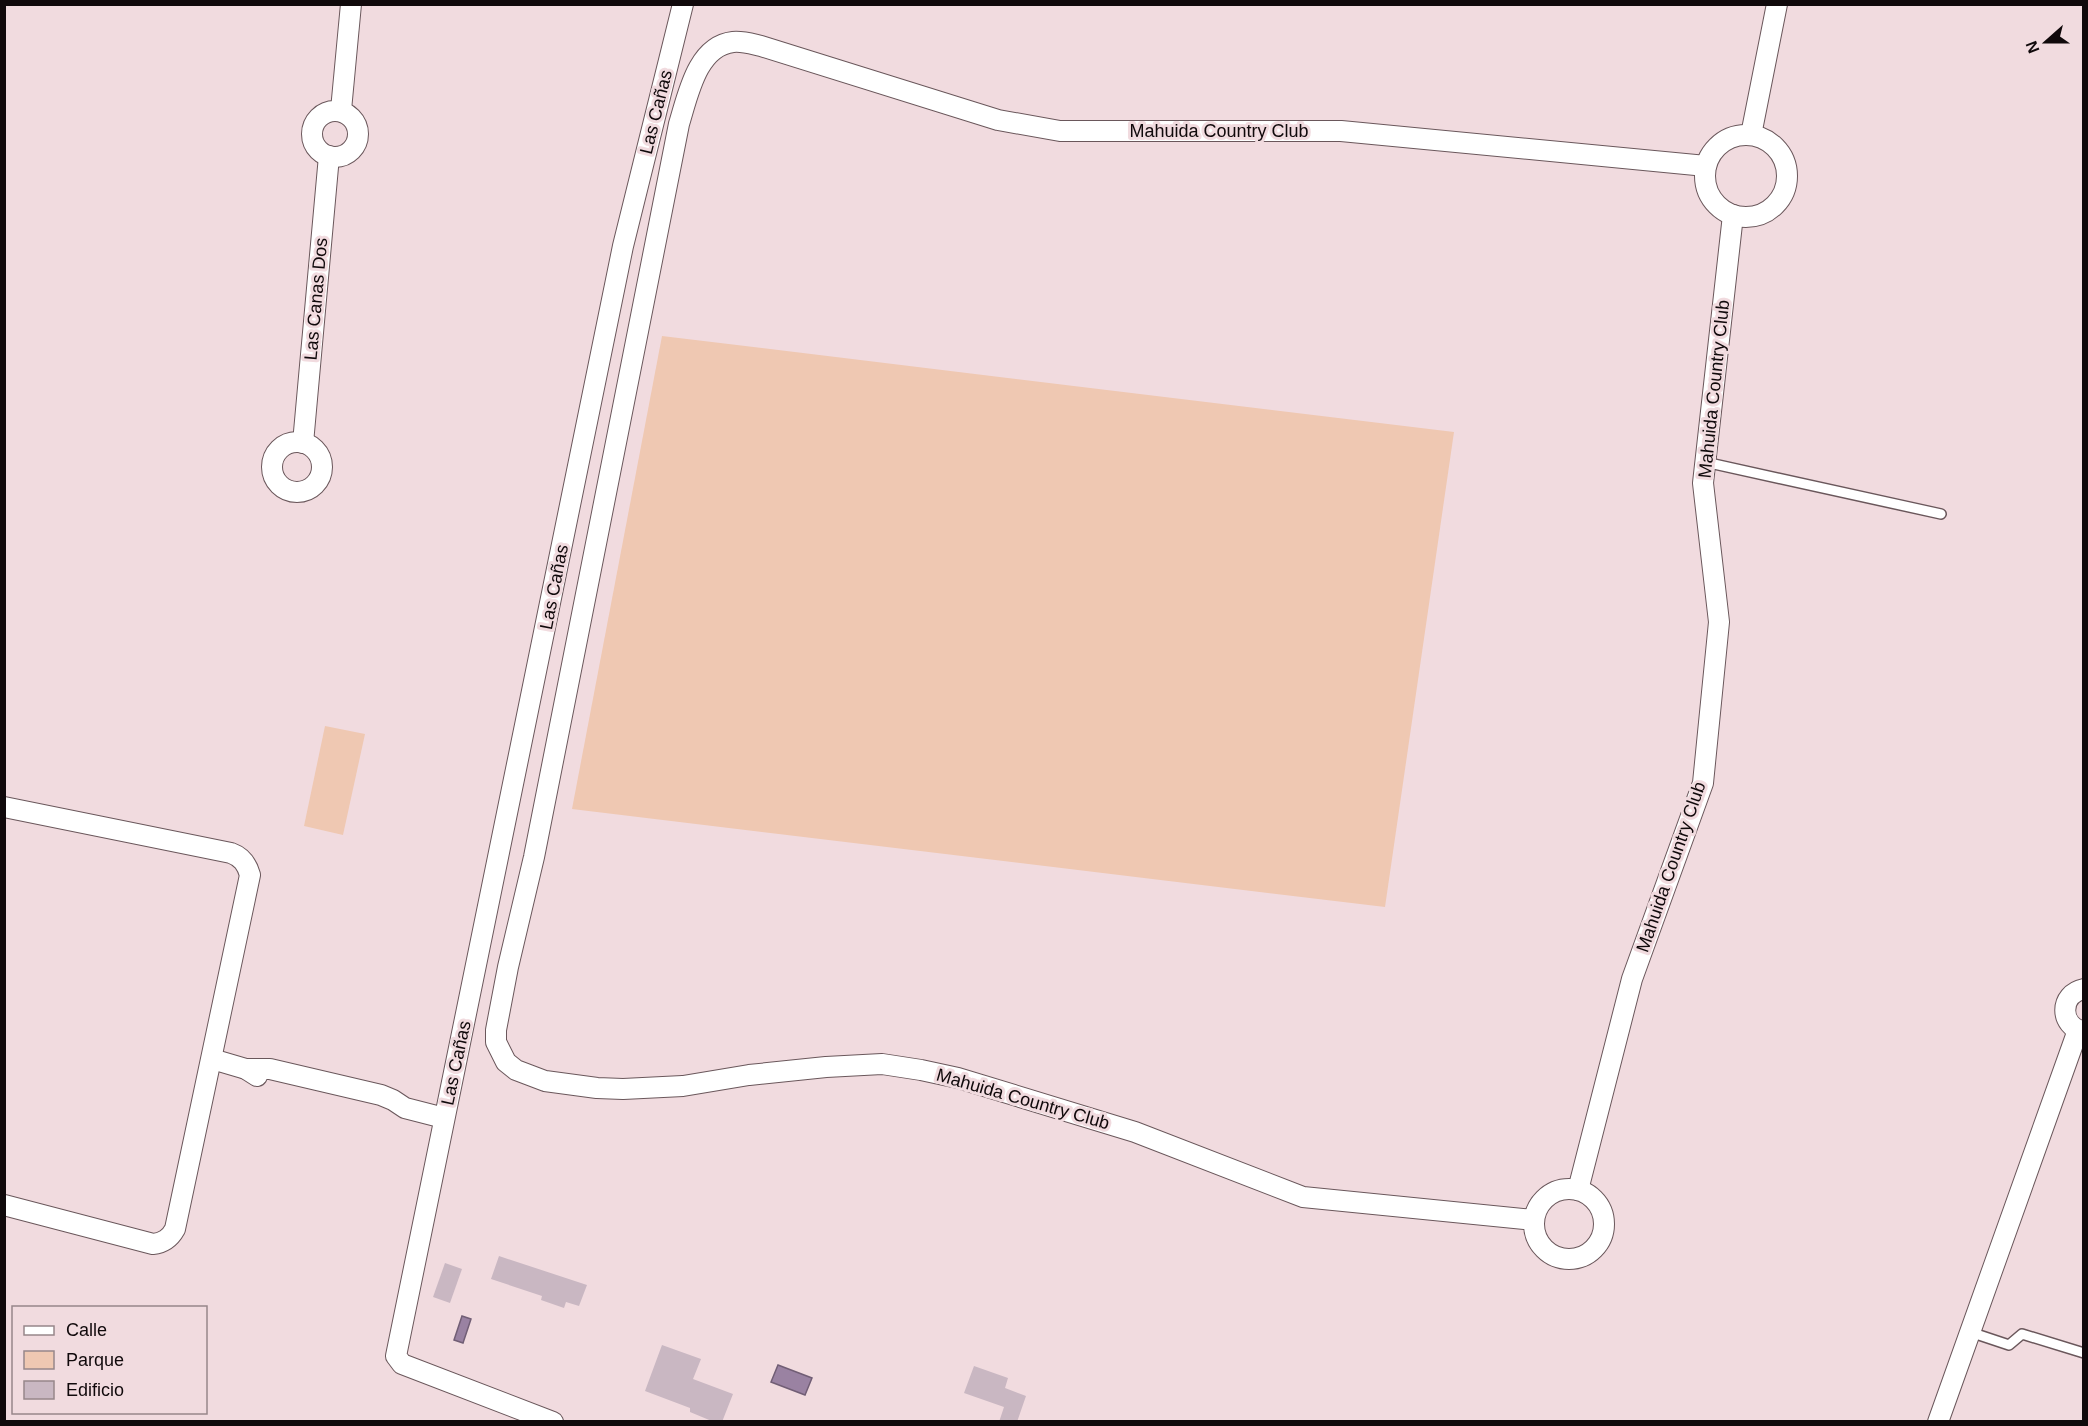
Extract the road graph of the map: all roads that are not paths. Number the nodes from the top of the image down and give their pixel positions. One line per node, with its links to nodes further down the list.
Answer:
1 (351, 4): 4 (street)
2 (683, 4): 16 (street, Las Cañas)
3 (1777, 4): 5 (street)
4 (341, 110): 6 (street); 6 (street)
5 (1751, 135): 7 (street); 8 (street)
6 (329, 156): 9 (street, Las Canas Dos)
7 (1706, 166): 8 (street); 19 (street, Mahuida Country Club)
8 (1733, 215): 10 (street, Mahuida Country Club)
9 (303, 442)
10 (1705, 462): 11 (lane); 17 (street, Mahuida Country Club)
11 (1941, 514)
12 (4, 807): 15 (street)
13 (2084, 988): 14 (street)
14 (2081, 1031): 20 (street)
15 (212, 1059): 16 (street); 18 (street)
16 (444, 1118): 22 (street, Las Cañas)
17 (1578, 1190): 19 (street); 19 (street)
18 (4, 1205)
19 (1534, 1220)
20 (1970, 1332): 21 (lane); 23 (street)
21 (2084, 1353)
22 (553, 1422)
23 (1938, 1422)

